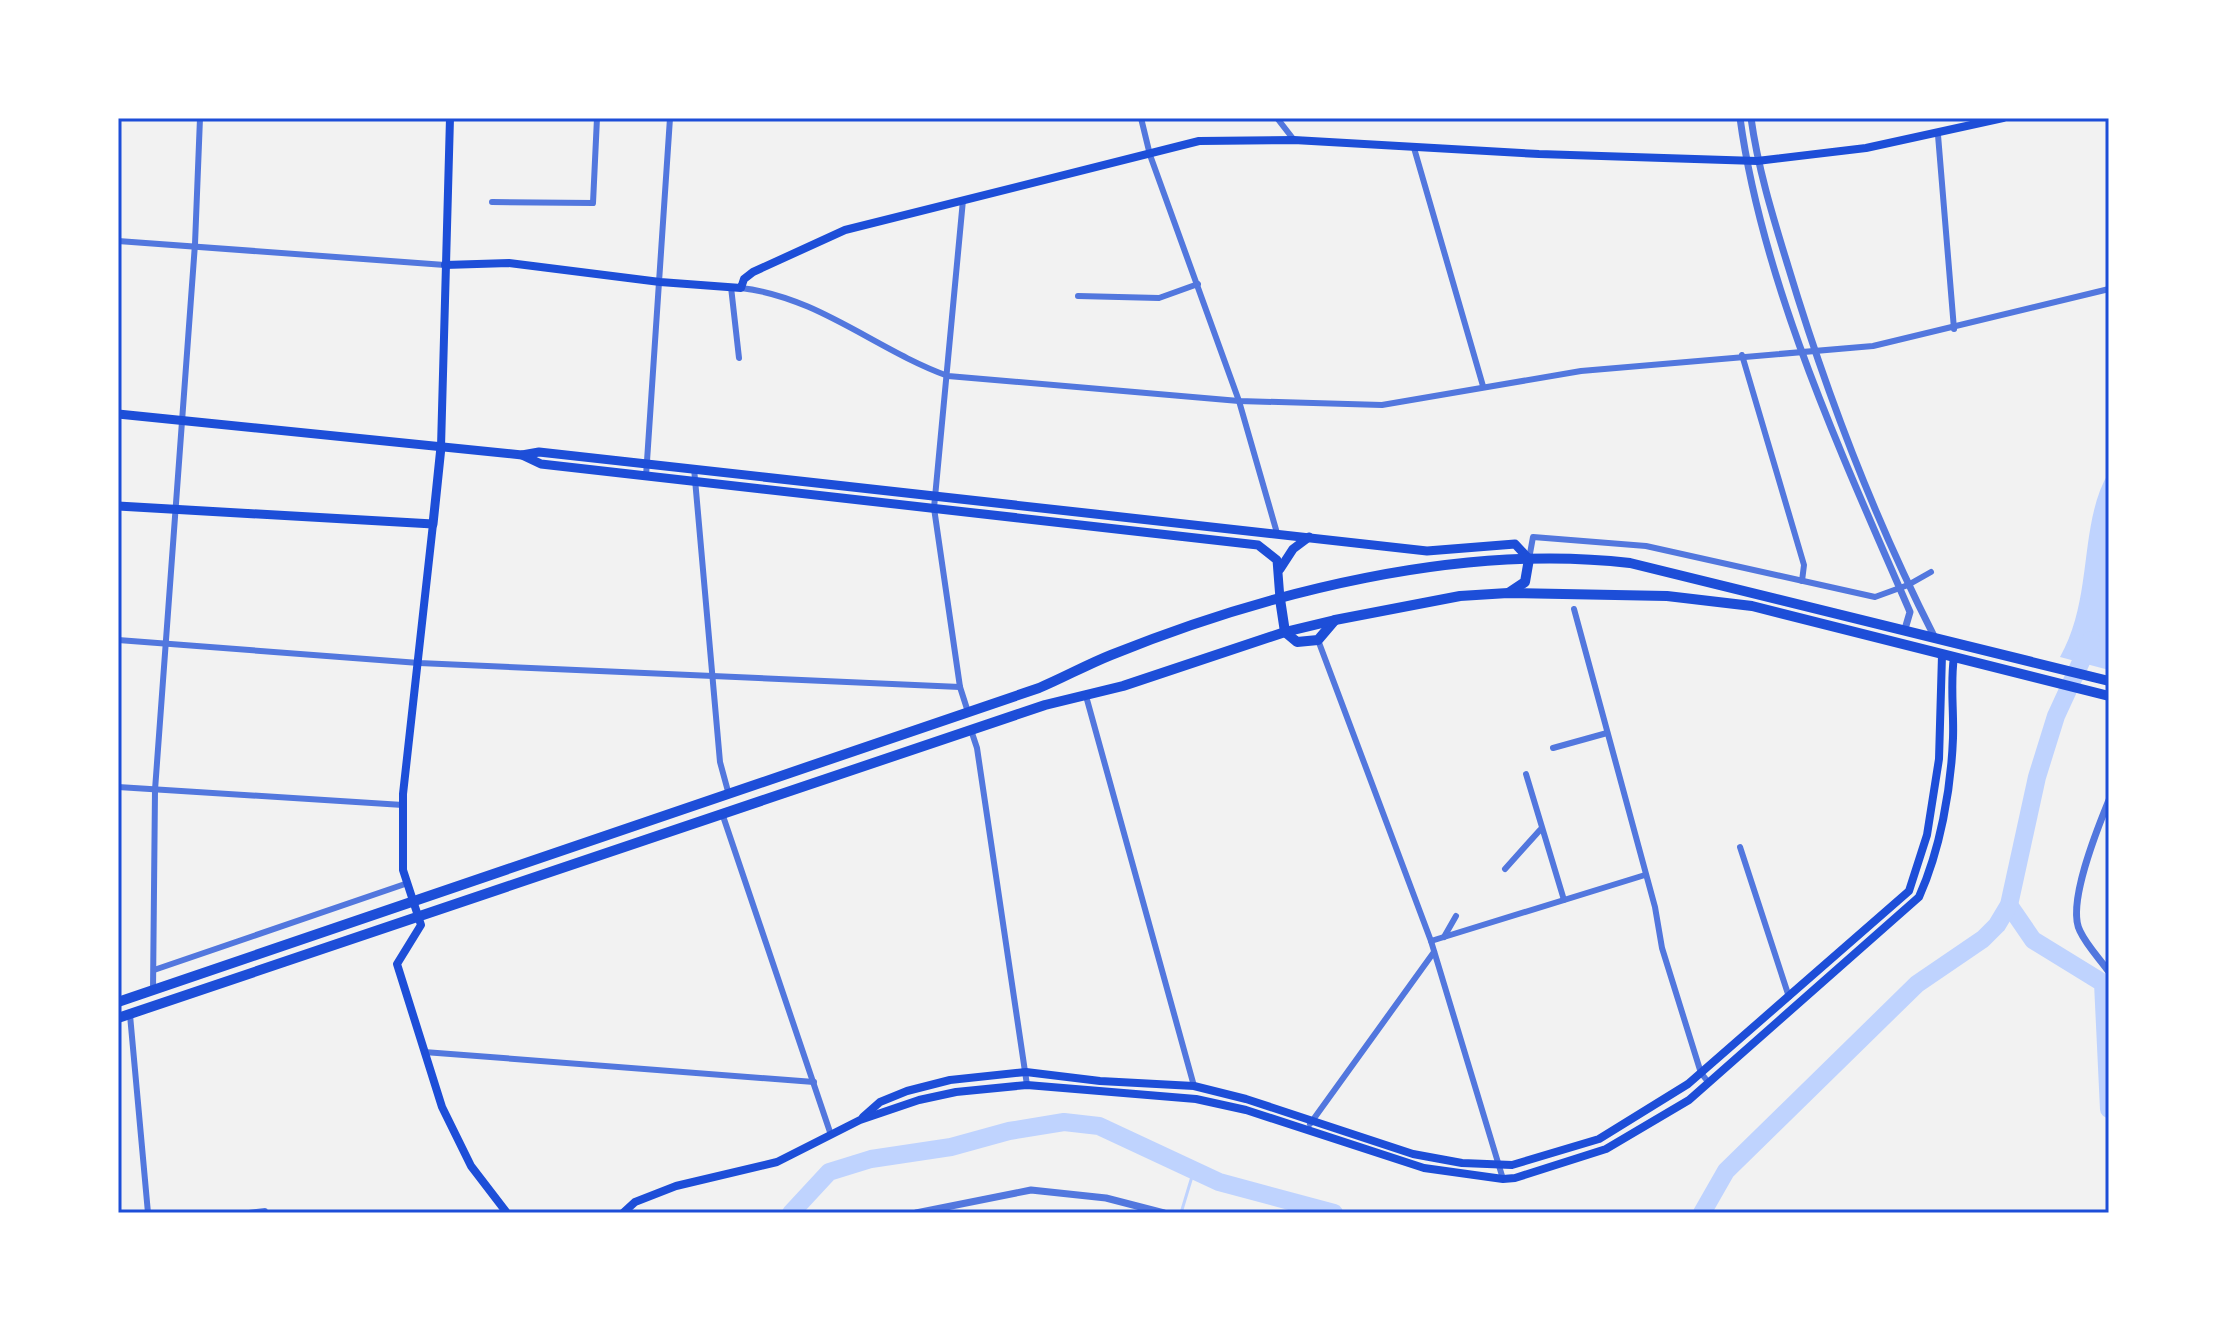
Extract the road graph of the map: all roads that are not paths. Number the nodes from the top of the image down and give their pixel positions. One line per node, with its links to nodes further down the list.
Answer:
1 (200, 118): 20 (street)
2 (450, 118): 21 (main road)
3 (597, 118): 18 (street)
4 (670, 118): 22 (street)
5 (1141, 118): 14 (street)
6 (1277, 118): 12 (street)
7 (1740, 118): 15 (street)
8 (1751, 118): 16 (street)
9 (2003, 118): 10 (main road)
10 (1977, 122): 11 (main road)
11 (1938, 135): 16 (main road); 28 (street)
12 (1294, 140): 13 (main road); 14 (main road)
13 (1414, 148): 15 (main road); 34 (street)
14 (1150, 155): 17 (main road); 23 (street)
15 (1746, 161): 16 (main road); 30 (street)
16 (1757, 161): 29 (street)
17 (963, 199): 25 (main road); 33 (street)
18 (492, 202)
19 (118, 241): 20 (street)
20 (195, 244): 21 (street); 37 (street)
21 (445, 265): 22 (main road); 38 (main road)
22 (660, 282): 24 (main road); 40 (street)
23 (1198, 284): 27 (street); 35 (street)
24 (731, 287): 25 (main road); 32 (street)
25 (741, 288): 33 (street)
26 (2109, 289): 28 (street)
27 (1078, 296)
28 (1954, 329): 29 (street)
29 (1813, 350): 30 (street); 55 (street)
30 (1800, 351): 31 (street); 56 (street)
31 (1742, 355): 34 (street); 54 (street)
32 (739, 358)
33 (948, 376): 35 (street); 44 (street)
34 (1483, 386): 35 (street)
35 (1239, 401): 49 (street)
36 (118, 414): 37 (main road)
37 (182, 421): 38 (main road); 47 (street)
38 (441, 447): 39 (main road); 48 (main road)
39 (522, 455): 40 (main road); 42 (main road)
40 (647, 463): 41 (main road); 42 (street)
41 (694, 468): 43 (street); 44 (main road)
42 (646, 476): 43 (main road)
43 (695, 481): 46 (main road); 70 (street)
44 (935, 494): 46 (street); 49 (main road)
45 (118, 506): 47 (main road)
46 (934, 508): 52 (main road); 72 (street)
47 (176, 509): 48 (main road); 66 (street)
48 (433, 524): 69 (main road)
49 (1277, 533): 50 (main road)
50 (1309, 537): 51 (main road); 52 (main road)
51 (1529, 559): 54 (street); 57 (highway); 58 (highway); 61 (highway)
52 (1280, 569): 58 (main road)
53 (1931, 572): 55 (street)
54 (1802, 581): 56 (street)
55 (1908, 585): 56 (street); 63 (street)
56 (1899, 589): 61 (street)
57 (1508, 593): 60 (highway); 67 (highway)
58 (1280, 599): 62 (highway); 75 (highway)
59 (1574, 609): 77 (street)
60 (1335, 620): 62 (highway); 65 (highway)
61 (1905, 629): 63 (highway)
62 (1285, 632): 65 (highway); 73 (highway)
63 (1934, 636): 71 (highway)
64 (118, 640): 66 (street)
65 (1318, 640): 100 (street)
66 (165, 644): 69 (street); 81 (street)
67 (1942, 655): 68 (highway); 88 (main road)
68 (1954, 657): 74 (highway); 90 (main road)
69 (419, 663): 70 (street); 84 (main road)
70 (714, 679): 72 (street); 82 (street)
71 (2109, 681)
72 (960, 687): 75 (street)
73 (1086, 696): 76 (highway); 115 (street)
74 (2109, 696)
75 (968, 712): 82 (highway)
76 (971, 730): 85 (highway); 110 (street)
77 (1607, 733): 78 (street); 91 (street)
78 (1553, 748)
79 (1526, 774): 86 (street)
80 (118, 787): 81 (street)
81 (155, 790): 84 (street); 102 (street)
82 (729, 795): 94 (highway)
83 (2109, 800): 103 (street)
84 (403, 805): 92 (main road)
85 (723, 816): 97 (highway); 112 (street)
86 (1540, 830): 89 (street); 93 (street)
87 (1740, 847): 105 (street)
88 (1917, 868): 90 (street); 95 (main road)
89 (1505, 869)
90 (1930, 872): 98 (main road)
91 (1645, 875): 93 (street); 111 (street)
92 (405, 884): 94 (main road); 102 (street)
93 (1564, 900): 99 (street)
94 (414, 902): 97 (main road); 104 (highway)
95 (1886, 913): 98 (street); 105 (main road)
96 (1456, 916): 99 (street)
97 (420, 918): 107 (highway); 109 (main road)
98 (1894, 921): 113 (main road)
99 (1444, 937): 100 (street)
100 (1431, 941): 101 (street)
101 (1434, 952): 117 (street); 122 (street)
102 (154, 970): 104 (street)
103 (2109, 972)
104 (153, 990): 106 (highway)
105 (1789, 997): 111 (main road)
106 (118, 1002)
107 (130, 1015): 108 (highway); 125 (street)
108 (118, 1018)
109 (424, 1052): 112 (street); 127 (main road)
110 (1026, 1072): 114 (street); 115 (main road); 116 (main road)
111 (1701, 1073): 113 (street); 118 (main road)
112 (814, 1082): 120 (street)
113 (1709, 1083): 121 (main road)
114 (1027, 1085): 116 (main road); 119 (main road)
115 (1194, 1086): 117 (main road)
116 (860, 1120): 120 (main road)
117 (1313, 1120): 119 (street); 122 (main road)
118 (1623, 1124): 121 (street); 122 (main road)
119 (1306, 1130): 123 (main road)
120 (831, 1135): 128 (main road)
121 (1628, 1136): 123 (main road)
122 (1499, 1167): 123 (street)
123 (1503, 1179)
124 (265, 1211): 126 (street)
125 (148, 1213)
126 (249, 1213)
127 (507, 1213)
128 (623, 1213)
129 (916, 1213): 130 (street)
130 (1164, 1213)

